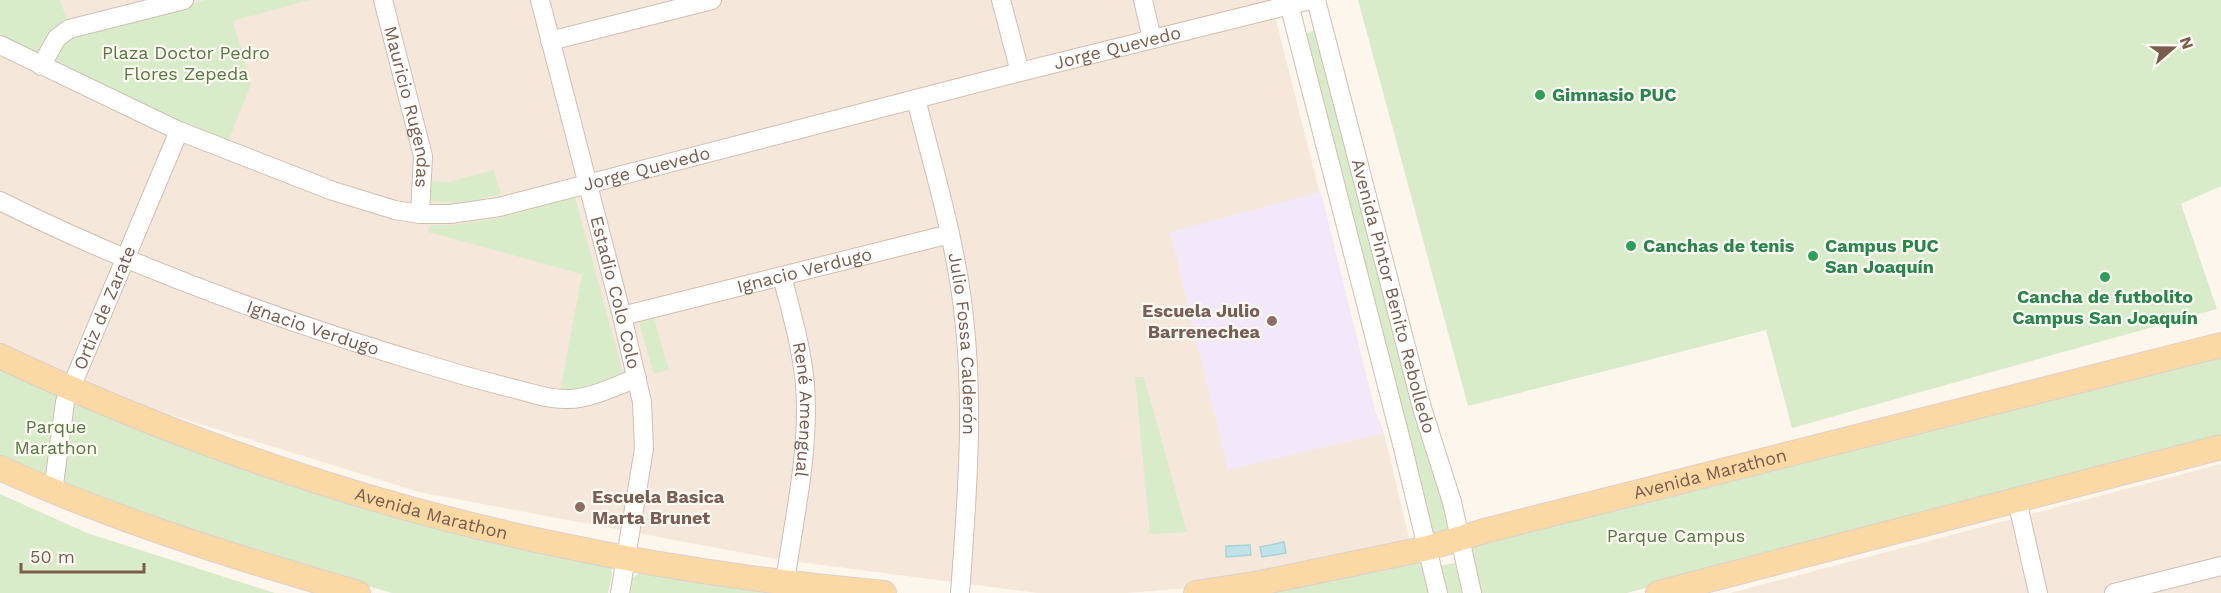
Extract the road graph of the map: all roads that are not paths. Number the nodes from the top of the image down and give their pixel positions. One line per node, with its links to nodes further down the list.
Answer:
1 (184, 0): 13 (street)
2 (383, 0): 19 (street, Mauricio Rugendas)
3 (540, 0): 11 (street, Estadio Colo Colo)
4 (712, 0): 11 (street)
5 (1001, 0): 14 (street)
6 (1143, 0): 10 (street)
7 (1310, 0): 9 (street, Jorge Quevedo)
8 (1316, 0): 32 (street, Avenida Pintor Benito Rebolledo)
9 (1289, 3): 10 (street, Jorge Quevedo); 33 (street, Avenida Pintor Benito Rebolledo)
10 (1152, 39): 14 (street, Jorge Quevedo)
11 (550, 42): 17 (street, Estadio Colo Colo)
12 (0, 45): 13 (street, Jorge Quevedo)
13 (41, 66): 16 (street, Jorge Quevedo)
14 (1020, 72): 15 (street, Jorge Quevedo)
15 (916, 99): 17 (street, Jorge Quevedo); 20 (street, Julio Fossa Calderón)
16 (179, 131): 19 (street, Jorge Quevedo); 21 (street, Ortiz de Zarate)
17 (587, 184): 19 (street, Jorge Quevedo); 23 (street, Estadio Colo Colo)
18 (0, 201): 21 (street, Ignacio Verdugo)
19 (420, 214)
20 (950, 234): 22 (street, Ignacio Verdugo); 41 (street, Julio Fossa Calderón)
21 (126, 258): 26 (street, Ignacio Verdugo); 27 (street, Ortiz de Zarate)
22 (782, 276): 23 (street, Ignacio Verdugo); 36 (street, René Amengual)
23 (622, 316): 26 (street, Estadio Colo Colo)
24 (2221, 345): 32 (main road, Avenida Marathon)
25 (0, 356): 27 (main road, Avenida Marathon)
26 (637, 378): 34 (street, Estadio Colo Colo)
27 (71, 388): 30 (street, Ortiz de Zarate); 34 (main road, Avenida Marathon)
28 (2221, 447): 31 (main road)
29 (0, 468): 30 (main road)
30 (52, 491): 39 (main road)
31 (2017, 500): 37 (main road); 46 (street)
32 (1459, 538): 33 (main road, Avenida Marathon); 44 (street, Avenida Pintor Benito Rebolledo)
33 (1428, 548): 42 (main road, Avenida Marathon); 43 (street, Avenida Pintor Benito Rebolledo)
34 (625, 558): 36 (main road, Avenida Marathon); 38 (street, Estadio Colo Colo)
35 (2221, 566): 47 (street)
36 (784, 582): 40 (main road, Avenida Marathon)
37 (1683, 590): 45 (main road)
38 (618, 591)
39 (358, 593)
40 (884, 593)
41 (960, 593)
42 (1196, 593)
43 (1438, 593)
44 (1472, 593)
45 (1658, 593)
46 (2038, 593)
47 (2114, 593)

